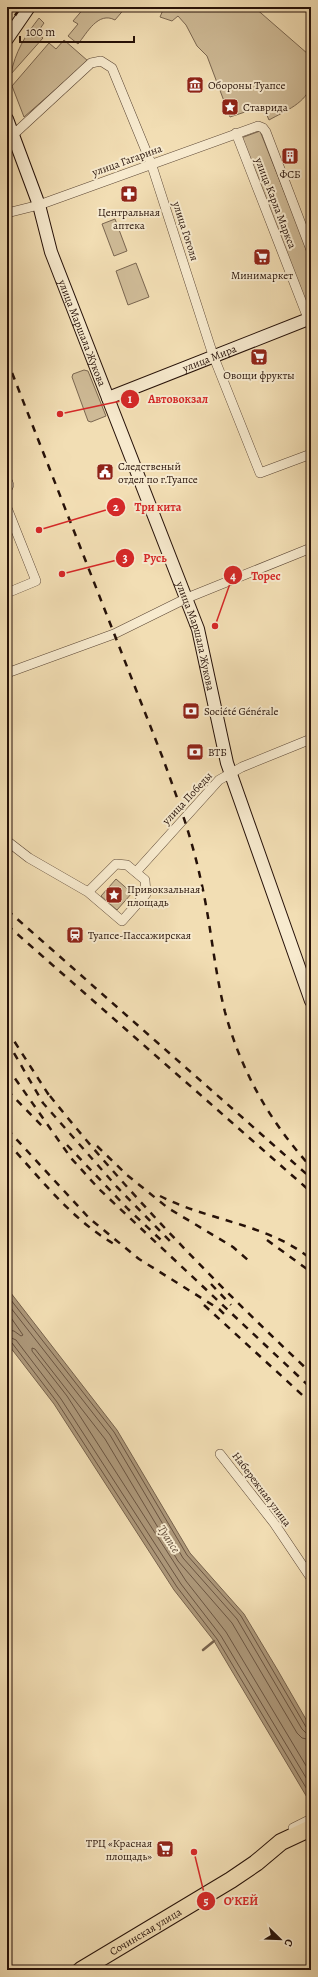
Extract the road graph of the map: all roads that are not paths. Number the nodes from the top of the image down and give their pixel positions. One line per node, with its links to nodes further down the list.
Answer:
1 (30, 7): 2 (main road)
2 (7, 39)
3 (7, 119): 6 (main road, улица Маршала Жукова)
4 (254, 126): 5 (street, улица Гагарина); 10 (street, улица Карла Маркса)
5 (236, 133): 7 (street, улица Гагарина); 11 (street, улица Карла Маркса)
6 (14, 135): 7 (street, улица Гоголя); 8 (main road, улица Маршала Жукова)
7 (151, 163): 8 (street, улица Гагарина); 12 (street, улица Гоголя)
8 (39, 205): 9 (street, улица Гагарина); 13 (main road, улица Маршала Жукова)
9 (7, 213)
10 (311, 250)
11 (310, 321): 12 (main road, улица Мира)
12 (213, 355): 13 (main road, улица Мира); 14 (street, улица Гоголя)
13 (108, 398): 20 (main road, улица Маршала Жукова)
14 (311, 454)
15 (7, 480): 16 (street)
16 (7, 489)
17 (7, 508): 19 (street)
18 (311, 548): 20 (street)
19 (7, 593)
20 (187, 598): 21 (street); 23 (main road, улица Маршала Жукова)
21 (7, 673)
22 (311, 739): 23 (street, улица Победы)
23 (230, 773): 25 (street, улица Победы); 27 (main road, улица Маршала Жукова)
24 (7, 841): 26 (street)
25 (136, 872): 26 (street); 26 (street)
26 (88, 892)
27 (311, 1001)
28 (220, 1454): 29 (street, Набережная улица)
29 (311, 1578)
30 (311, 1819): 32 (street)
31 (311, 1828): 32 (highway, Сочинская улица)
32 (279, 1839): 33 (highway, Сочинская улица)
33 (81, 1970)

